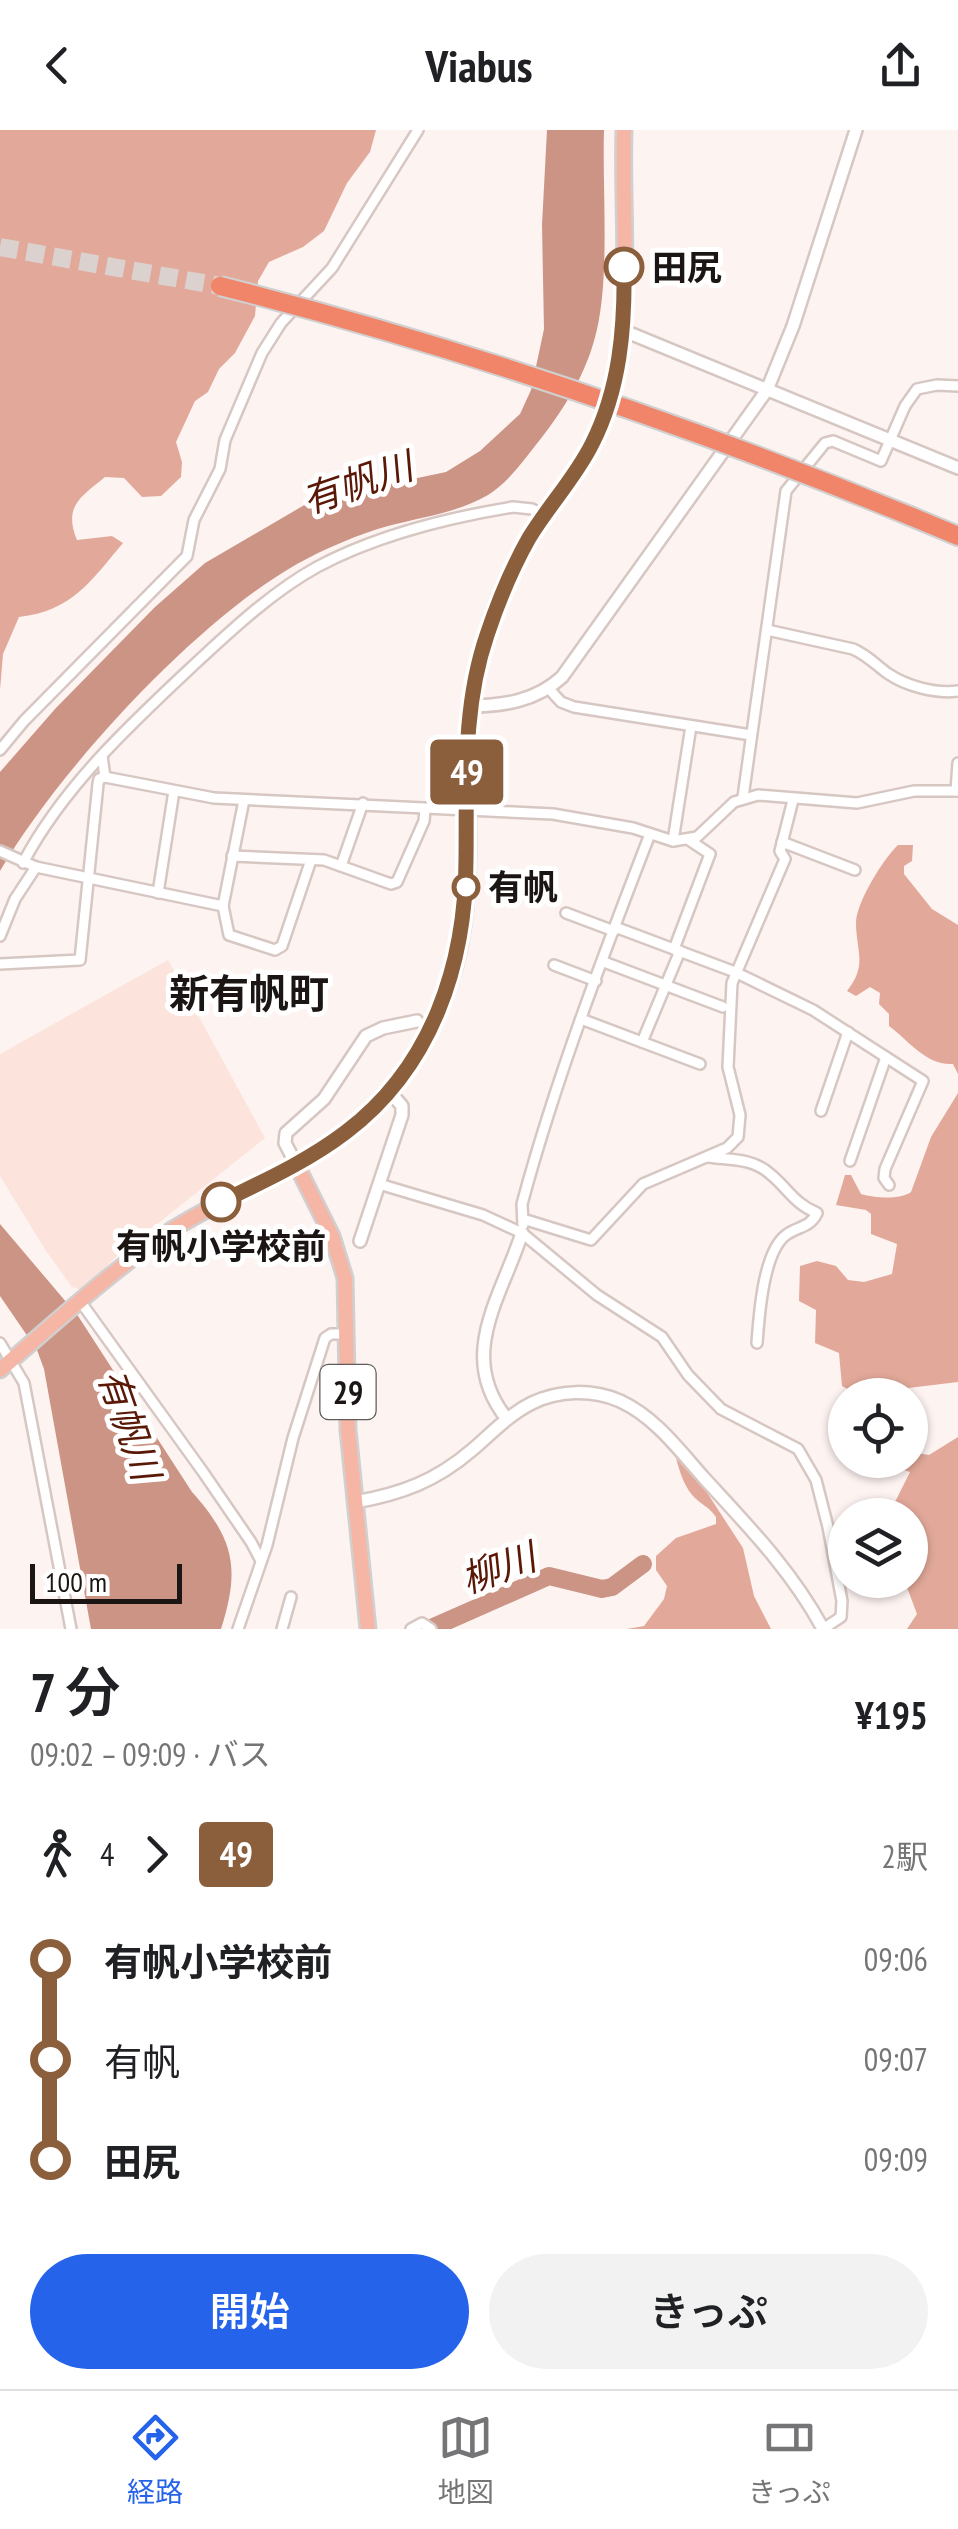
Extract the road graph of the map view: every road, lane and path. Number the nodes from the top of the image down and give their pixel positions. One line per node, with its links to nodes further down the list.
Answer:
1 (418, 130): 18 (street)
2 (624, 130): 5 (main road)
3 (856, 130): 7 (street)
4 (220, 286): 11 (highway, bridge)
5 (622, 330): 7 (street); 10 (main road)
6 (958, 386): 8 (street)
7 (767, 390): 8 (street); 13 (street)
8 (892, 440): 9 (street); 12 (street)
9 (958, 468)
10 (545, 516): 15 (main road); 19 (street)
11 (958, 536)
12 (766, 630): 14 (street); 17 (street)
13 (550, 688): 15 (street); 16 (street)
14 (958, 691)
15 (469, 706): 29 (main road)
16 (691, 726): 17 (street); 32 (street)
17 (751, 735): 24 (street)
18 (0, 750)
19 (102, 756): 21 (street); 37 (street)
20 (958, 762): 23 (street)
21 (104, 777): 22 (street); 41 (street)
22 (174, 790): 25 (street); 42 (street)
23 (957, 791): 26 (street)
24 (742, 798): 26 (street); 31 (street)
25 (244, 800): 27 (street); 35 (street)
26 (794, 800): 33 (street)
27 (364, 804): 28 (street); 38 (street)
28 (426, 809): 29 (street); 38 (street)
29 (466, 810): 30 (street); 61 (main road)
30 (650, 834): 32 (street); 45 (street)
31 (689, 840): 32 (street); 47 (street)
32 (674, 841)
33 (782, 842): 40 (street); 51 (street)
34 (0, 851): 37 (street)
35 (232, 856): 36 (street); 43 (street)
36 (311, 860): 38 (street); 43 (street)
37 (21, 862): 39 (street)
38 (341, 866)
39 (36, 867): 41 (street); 46 (street)
40 (855, 870)
41 (89, 879): 42 (street); 49 (street)
42 (158, 893): 43 (street)
43 (222, 906)
44 (566, 914): 45 (street)
45 (615, 929): 47 (street); 48 (street)
46 (0, 936)
47 (677, 950): 51 (street); 53 (street)
48 (604, 962): 52 (street); 53 (street)
49 (0, 964)
50 (554, 965): 52 (street)
51 (735, 972): 57 (street); 63 (street)
52 (596, 981): 55 (street)
53 (664, 984): 54 (street); 58 (street)
54 (723, 1007)
55 (581, 1019): 58 (street); 68 (street)
56 (417, 1021): 65 (street)
57 (848, 1032): 59 (street); 62 (street)
58 (642, 1042): 60 (street)
59 (886, 1057): 64 (street); 67 (street)
60 (700, 1064)
61 (390, 1092): 65 (main road); 66 (street)
62 (821, 1111)
63 (707, 1157): 68 (street); 73 (street)
64 (850, 1161)
65 (296, 1164): 70 (main road); 71 (main road, 29)
66 (379, 1184): 68 (street); 69 (street)
67 (888, 1184)
68 (522, 1226): 75 (street); 79 (street)
69 (360, 1240)
70 (80, 1301): 74 (main road); 77 (street)
71 (348, 1334): 76 (main road, 29); 77 (street)
72 (0, 1343): 74 (street)
73 (757, 1343)
74 (9, 1362): 80 (street)
75 (507, 1419): 76 (street); 79 (street)
76 (355, 1502): 83 (main road, 29)
77 (260, 1560): 81 (street)
78 (291, 1597): 82 (street)
79 (822, 1628)
80 (70, 1629)
81 (238, 1629)
82 (282, 1629)
83 (368, 1629)
84 (411, 1629): 85 (street)
85 (431, 1629)

